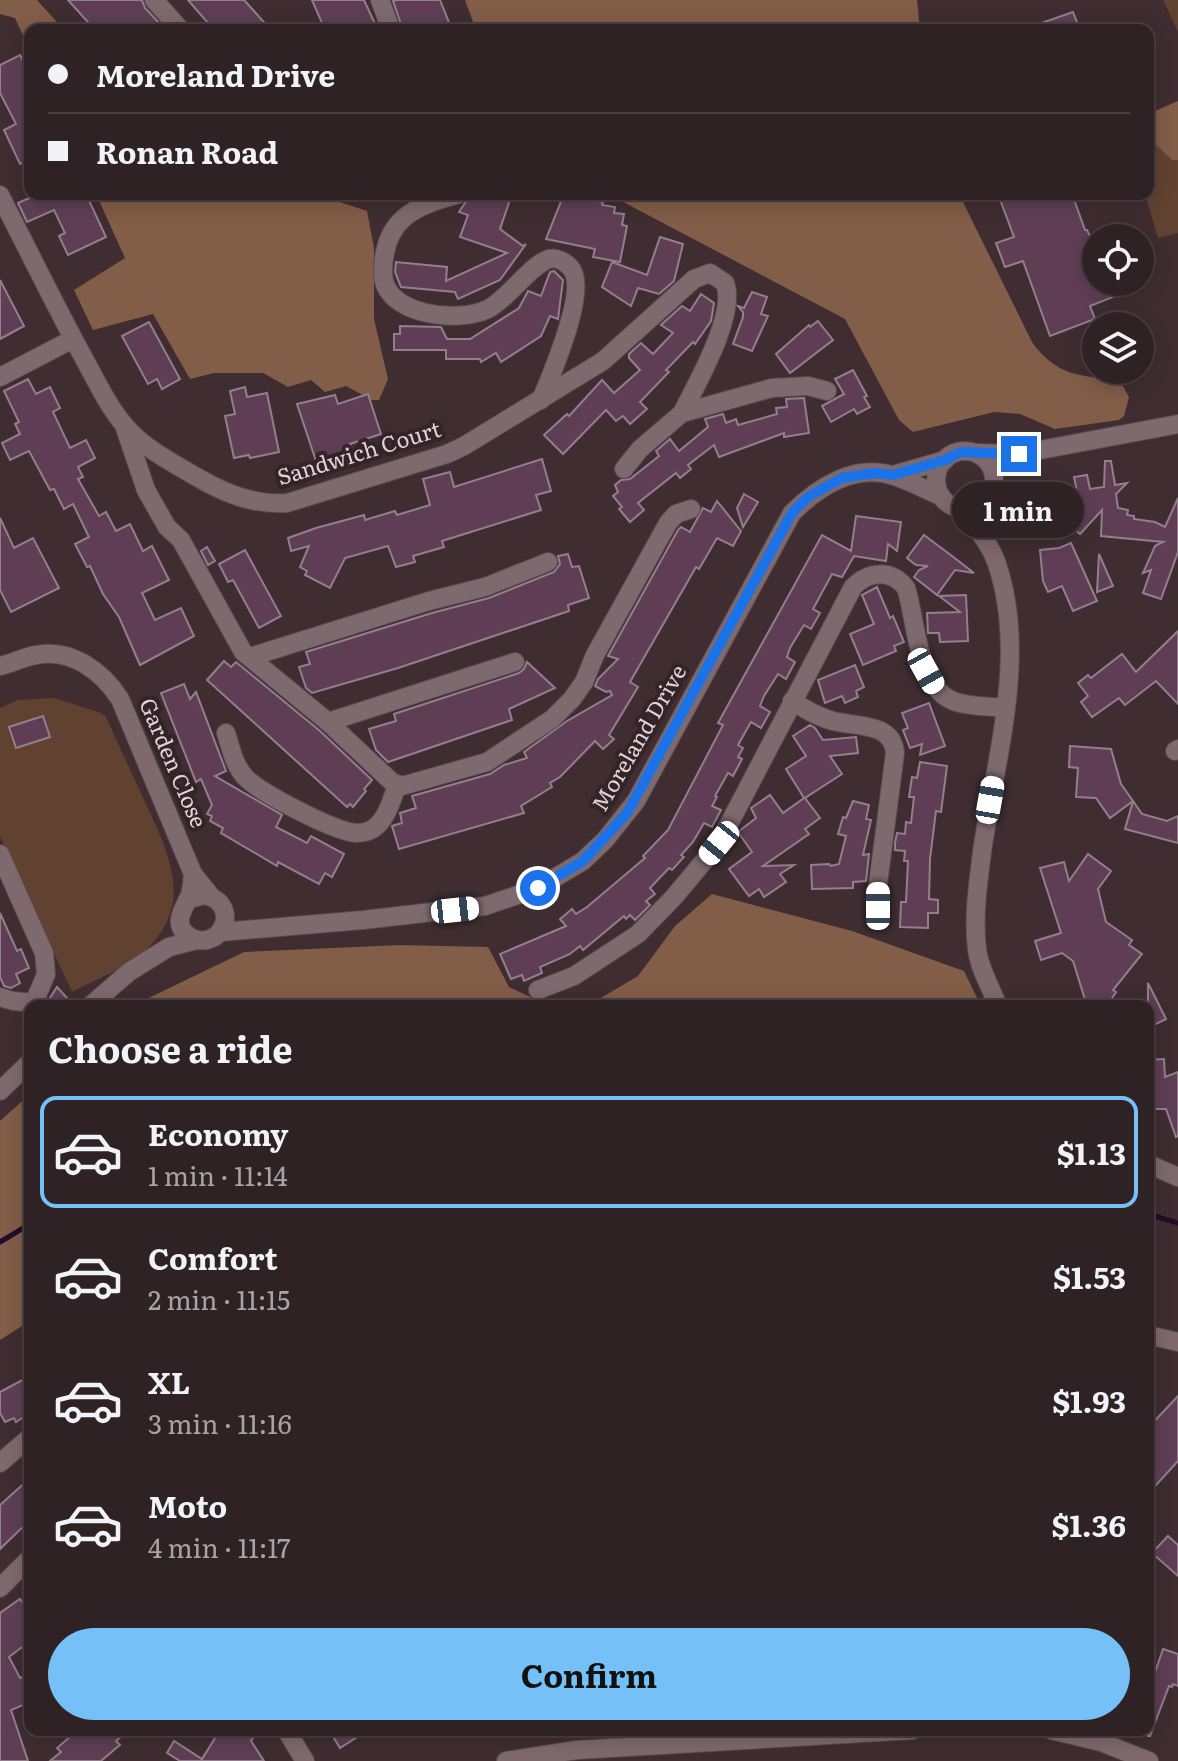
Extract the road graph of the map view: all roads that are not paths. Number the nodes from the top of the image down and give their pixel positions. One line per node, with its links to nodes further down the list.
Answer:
1 (154, 0): 3 (street)
2 (380, 0): 4 (street)
3 (176, 24)
4 (389, 24)
5 (0, 195): 7 (street, Sandwich Court)
6 (437, 200): 10 (street)
7 (73, 339): 8 (street); 13 (street, Sandwich Court)
8 (0, 377)
9 (827, 391): 11 (street)
10 (541, 400): 11 (street, Sandwich Court); 13 (street, Sandwich Court)
11 (682, 413): 17 (street)
12 (1178, 424): 15 (street)
13 (125, 426): 26 (street)
14 (977, 453): 15 (street); 16 (street); 19 (street)
15 (1019, 454): 19 (street)
16 (945, 460): 18 (street, Moreland Drive); 20 (street)
17 (624, 469)
18 (893, 475): 20 (street, Moreland Drive); 41 (street, Moreland Drive)
19 (994, 475): 21 (street)
20 (941, 496): 22 (street)
21 (987, 500): 22 (street); 24 (street)
22 (960, 508): 24 (street)
23 (691, 509): 33 (street)
24 (980, 533): 30 (street)
25 (548, 562): 26 (street)
26 (250, 657): 31 (street)
27 (515, 662): 31 (street)
28 (4, 668): 35 (street, Garden Close)
29 (792, 701): 30 (street); 38 (street); 45 (street)
30 (1005, 708): 49 (street)
31 (328, 722): 33 (street)
32 (226, 733): 33 (street)
33 (397, 785)
34 (0, 854): 47 (street)
35 (193, 874): 36 (street); 37 (street)
36 (210, 895): 37 (street); 39 (street)
37 (189, 899): 40 (street)
38 (878, 906)
39 (225, 912): 41 (street); 42 (street)
40 (180, 921): 43 (street); 44 (street)
41 (250, 928): 42 (street, Moreland Drive)
42 (221, 932): 43 (street)
43 (197, 940): 44 (street)
44 (169, 947): 48 (street)
45 (538, 990)
46 (0, 997): 50 (street)
47 (36, 1000)
48 (97, 1000)
49 (996, 1000)
50 (24, 1002)
51 (24, 1068): 52 (street)
52 (0, 1091)
53 (1154, 1166): 54 (street)
54 (1176, 1174)
55 (1154, 1336): 56 (street)
56 (1178, 1342)
57 (24, 1442): 58 (street)
58 (0, 1463)
59 (24, 1564): 60 (street)
60 (0, 1588)
61 (290, 1736): 64 (street)
62 (739, 1736): 65 (street)
63 (1076, 1736): 66 (street)
64 (305, 1761)
65 (506, 1761)
66 (1149, 1761)

